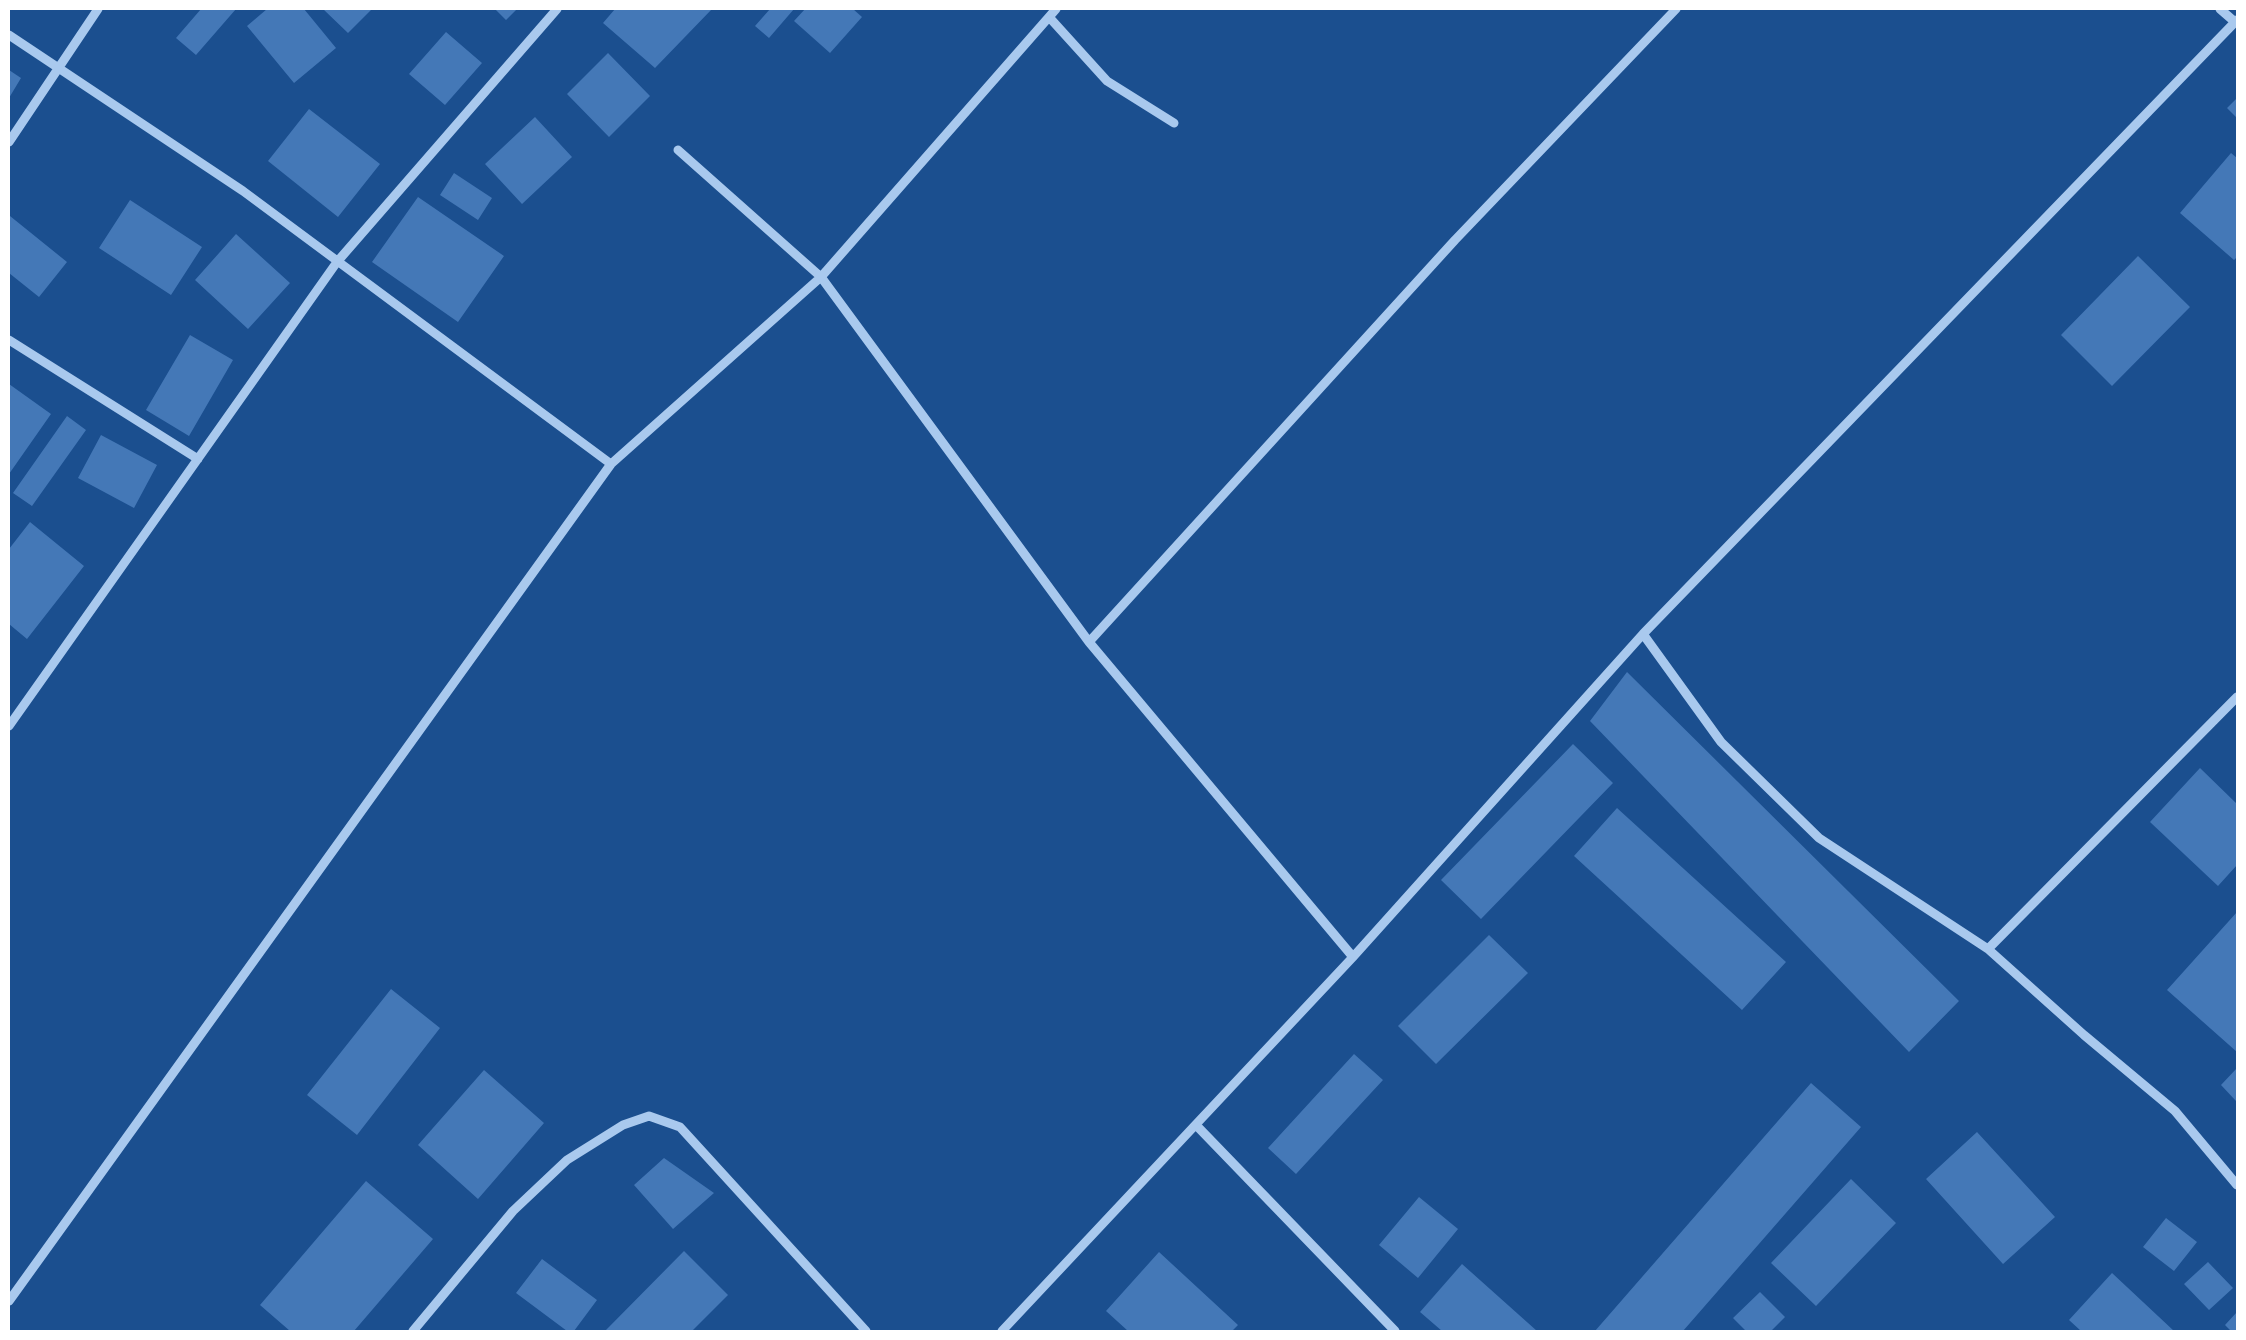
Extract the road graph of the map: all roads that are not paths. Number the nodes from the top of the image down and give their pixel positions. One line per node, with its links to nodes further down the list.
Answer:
1 (98, 9): 9 (street)
2 (557, 9): 13 (street)
3 (1056, 9): 6 (street)
4 (1676, 9): 19 (street)
5 (2220, 9): 7 (street)
6 (1049, 17): 10 (street); 14 (street)
7 (2236, 21): 18 (street)
8 (9, 35): 9 (street)
9 (58, 67): 11 (street); 13 (street)
10 (1174, 124)
11 (9, 142)
12 (678, 150): 14 (street)
13 (338, 262): 16 (street); 17 (street)
14 (821, 277): 17 (street); 19 (street)
15 (9, 340): 16 (street)
16 (198, 460): 21 (street)
17 (611, 464): 26 (street)
18 (1643, 634): 22 (street); 23 (street)
19 (1089, 642): 23 (street)
20 (2237, 697): 22 (street)
21 (9, 726)
22 (1988, 949): 25 (street)
23 (1353, 957): 24 (street)
24 (1196, 1125): 29 (street); 30 (street)
25 (2237, 1184)
26 (9, 1301)
27 (413, 1331): 28 (street)
28 (866, 1331)
29 (1002, 1331)
30 (1395, 1331)

